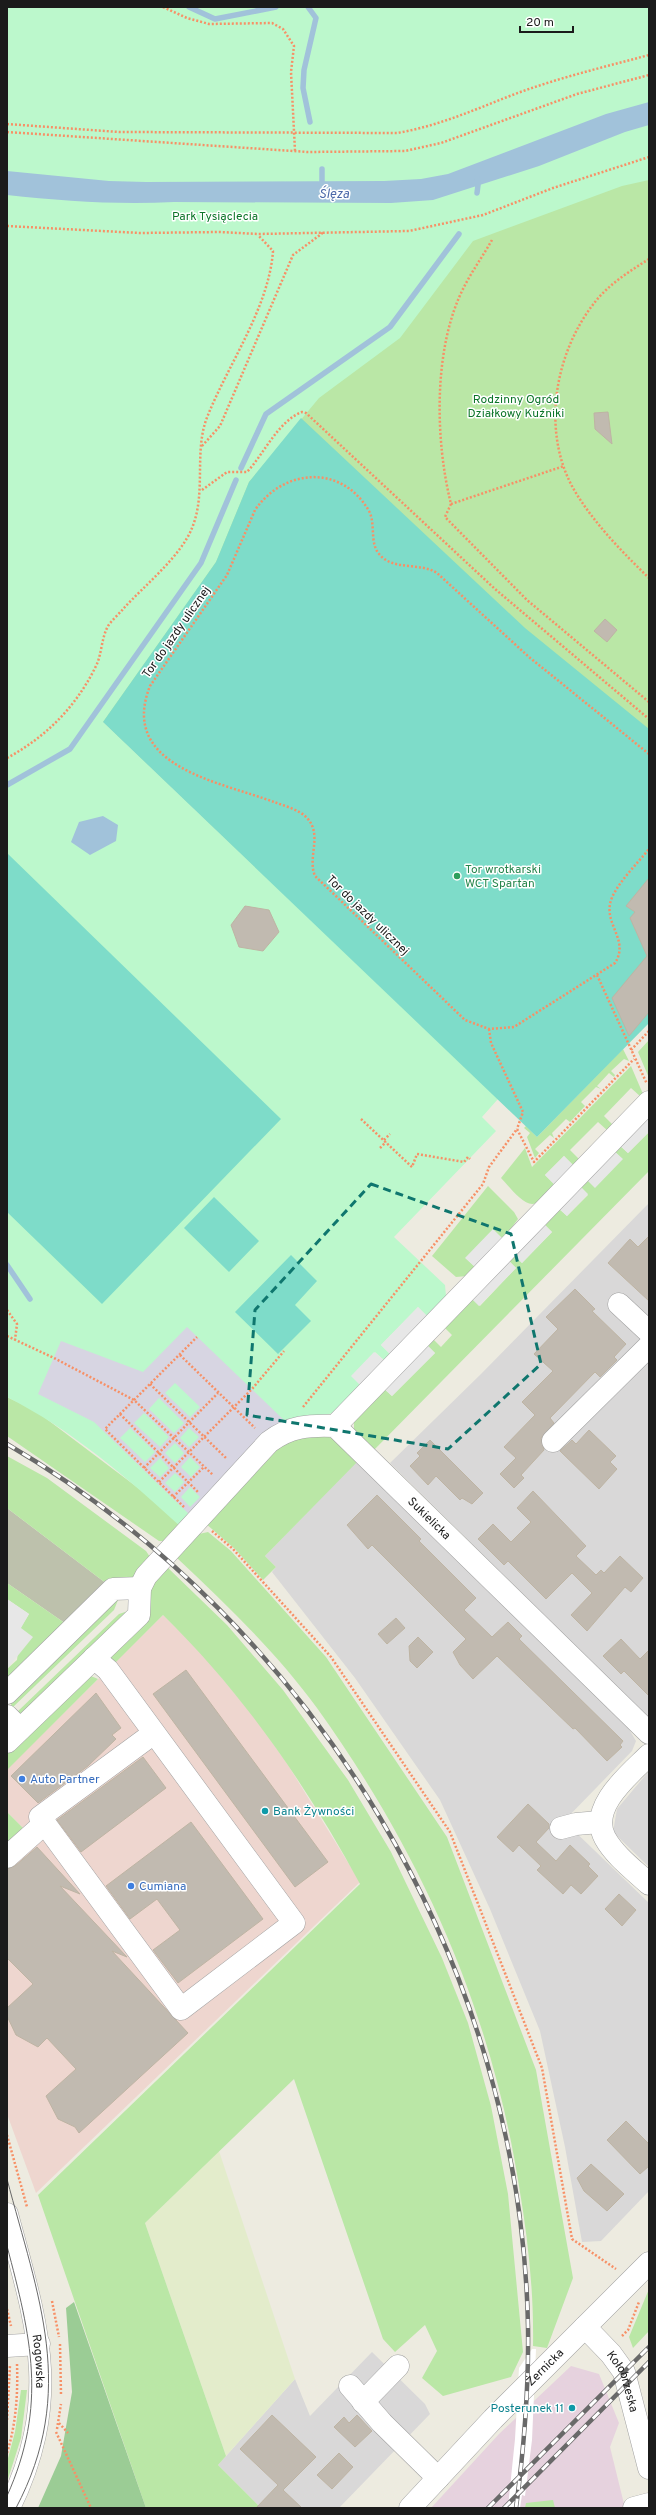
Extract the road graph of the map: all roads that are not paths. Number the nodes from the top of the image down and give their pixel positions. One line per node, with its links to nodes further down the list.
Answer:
1 (649, 1102): 5 (street)
2 (619, 1304): 3 (street)
3 (649, 1332)
4 (649, 1346): 6 (street)
5 (335, 1426): 7 (street); 12 (street, Sukielicka)
6 (553, 1441)
7 (140, 1588): 8 (street); 9 (street)
8 (94, 1658): 10 (street); 11 (street)
9 (7, 1693)
10 (11, 1729)
11 (154, 1733): 15 (street); 15 (street)
12 (649, 1733)
13 (649, 1755): 14 (street)
14 (600, 1822): 16 (street); 18 (street)
15 (44, 1823): 17 (street)
16 (561, 1828)
17 (7, 1857)
18 (649, 1884)
19 (7, 2214): 22 (street, Rogowska)
20 (649, 2262): 21 (street, Żernicka)
21 (585, 2327): 25 (street, Kołobrzeska); 26 (street, Żernicka)
22 (39, 2344): 23 (street); 28 (street, Rogowska)
23 (11, 2345)
24 (398, 2366): 26 (street)
25 (649, 2468)
26 (438, 2478): 29 (street, Żernicka)
27 (649, 2504): 30 (street)
28 (9, 2508)
29 (410, 2508)
30 (634, 2508)

